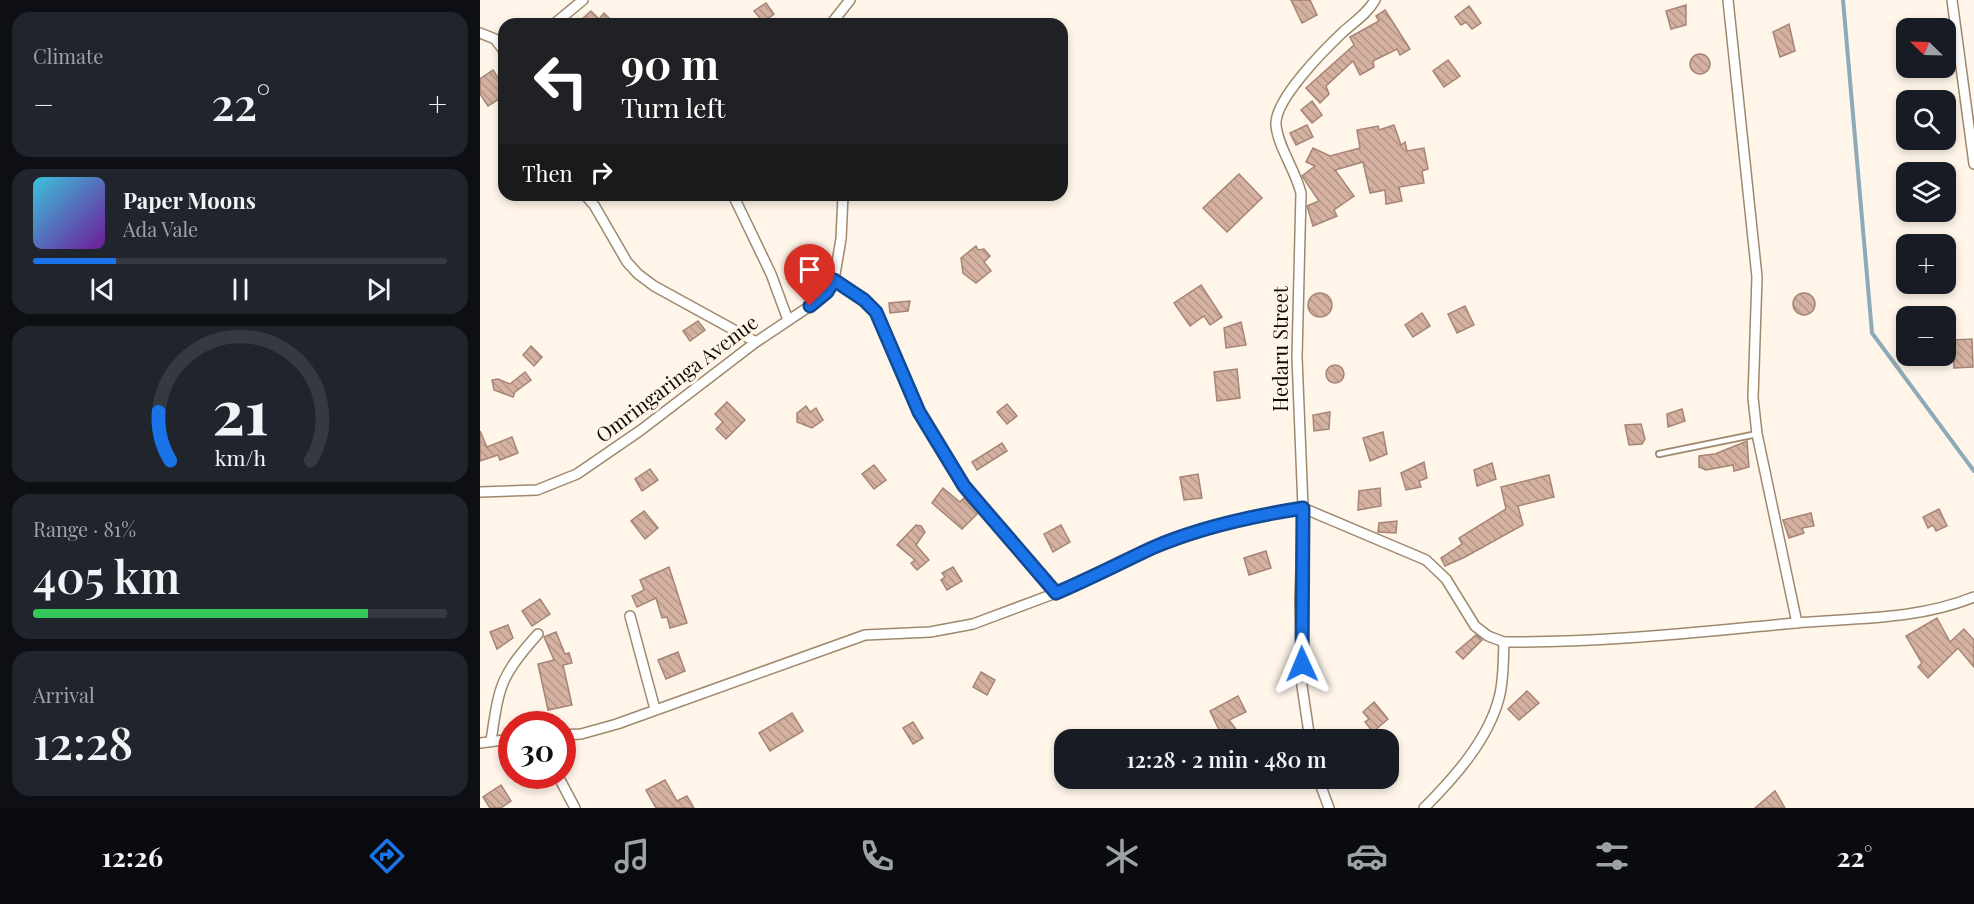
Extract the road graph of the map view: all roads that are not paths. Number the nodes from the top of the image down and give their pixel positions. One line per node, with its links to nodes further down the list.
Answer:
1 (583, 0): 6 (street)
2 (850, 0): 7 (street)
3 (1375, 0): 20 (street, Hedaru Street)
4 (1728, 0): 17 (street)
5 (1952, 0): 10 (street)
6 (561, 18)
7 (836, 18)
8 (480, 33): 9 (street)
9 (498, 43)
10 (1974, 164)
11 (590, 201): 16 (street)
12 (736, 201): 15 (street)
13 (843, 201): 14 (street)
14 (834, 280): 15 (street, Omringaringa Avenue); 21 (street)
15 (788, 320): 16 (street, Omringaringa Avenue)
16 (756, 342): 19 (street, Omringaringa Avenue)
17 (1756, 434): 18 (lane); 24 (street)
18 (1659, 454)
19 (480, 492)
20 (1303, 508): 21 (street); 26 (street); 28 (street, Hedaru Street)
21 (1056, 593): 27 (street)
22 (1974, 597): 24 (street)
23 (630, 616): 27 (street)
24 (1797, 623): 26 (street)
25 (538, 634): 31 (street)
26 (1504, 642): 37 (street)
27 (655, 709): 29 (street)
28 (1308, 729)
29 (576, 734)
30 (498, 740): 31 (street)
31 (491, 741): 32 (street)
32 (480, 742)
33 (565, 789): 35 (street)
34 (1322, 789): 36 (street)
35 (576, 808)
36 (1329, 808)
37 (1424, 808)

